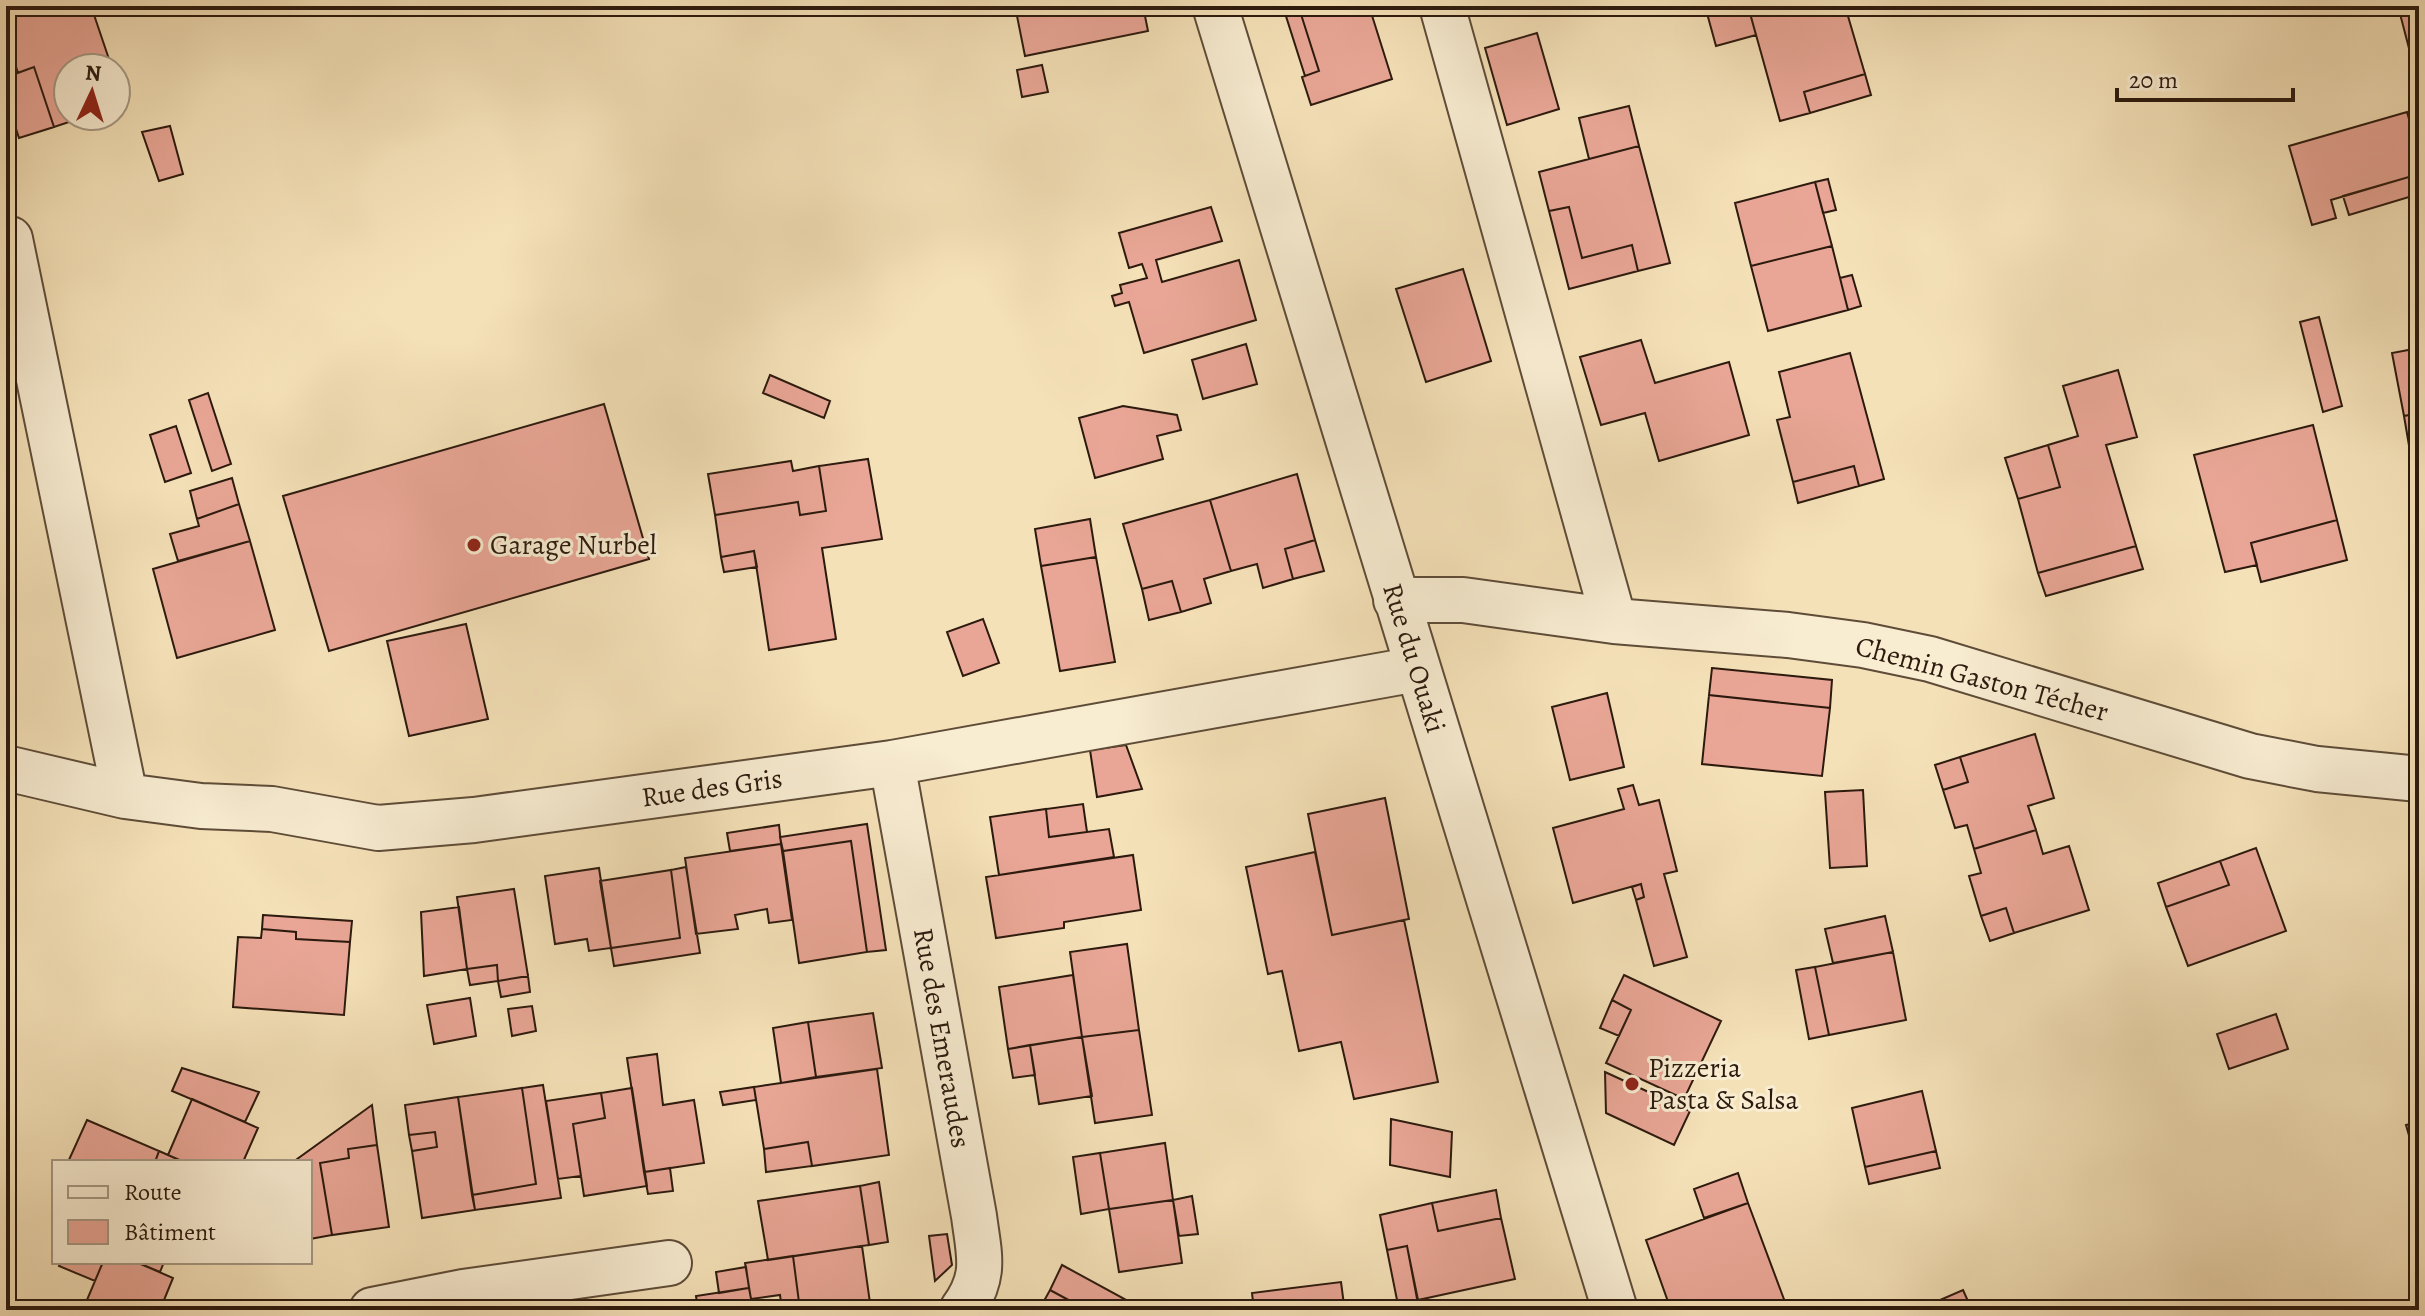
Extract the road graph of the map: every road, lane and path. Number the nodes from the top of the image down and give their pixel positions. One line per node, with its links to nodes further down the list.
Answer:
1 (1215, 6): 4 (street, Rue du Ouaki)
2 (1442, 6): 5 (street)
3 (10, 239): 10 (street)
4 (1396, 600): 5 (street, Chemin Gaston Técher); 6 (street, Rue du Ouaki)
5 (1614, 621): 9 (street, Chemin Gaston Técher)
6 (1417, 669): 7 (street, Rue des Gris); 15 (street, Rue du Ouaki)
7 (892, 763): 10 (street, Rue des Gris); 14 (street, Rue des Emeraudes)
8 (6, 768): 10 (street, Rue des Gris)
9 (2416, 789)
10 (125, 796)
11 (669, 1263): 12 (street)
12 (478, 1301): 13 (street)
13 (372, 1310)
14 (962, 1310)
15 (1615, 1310)

